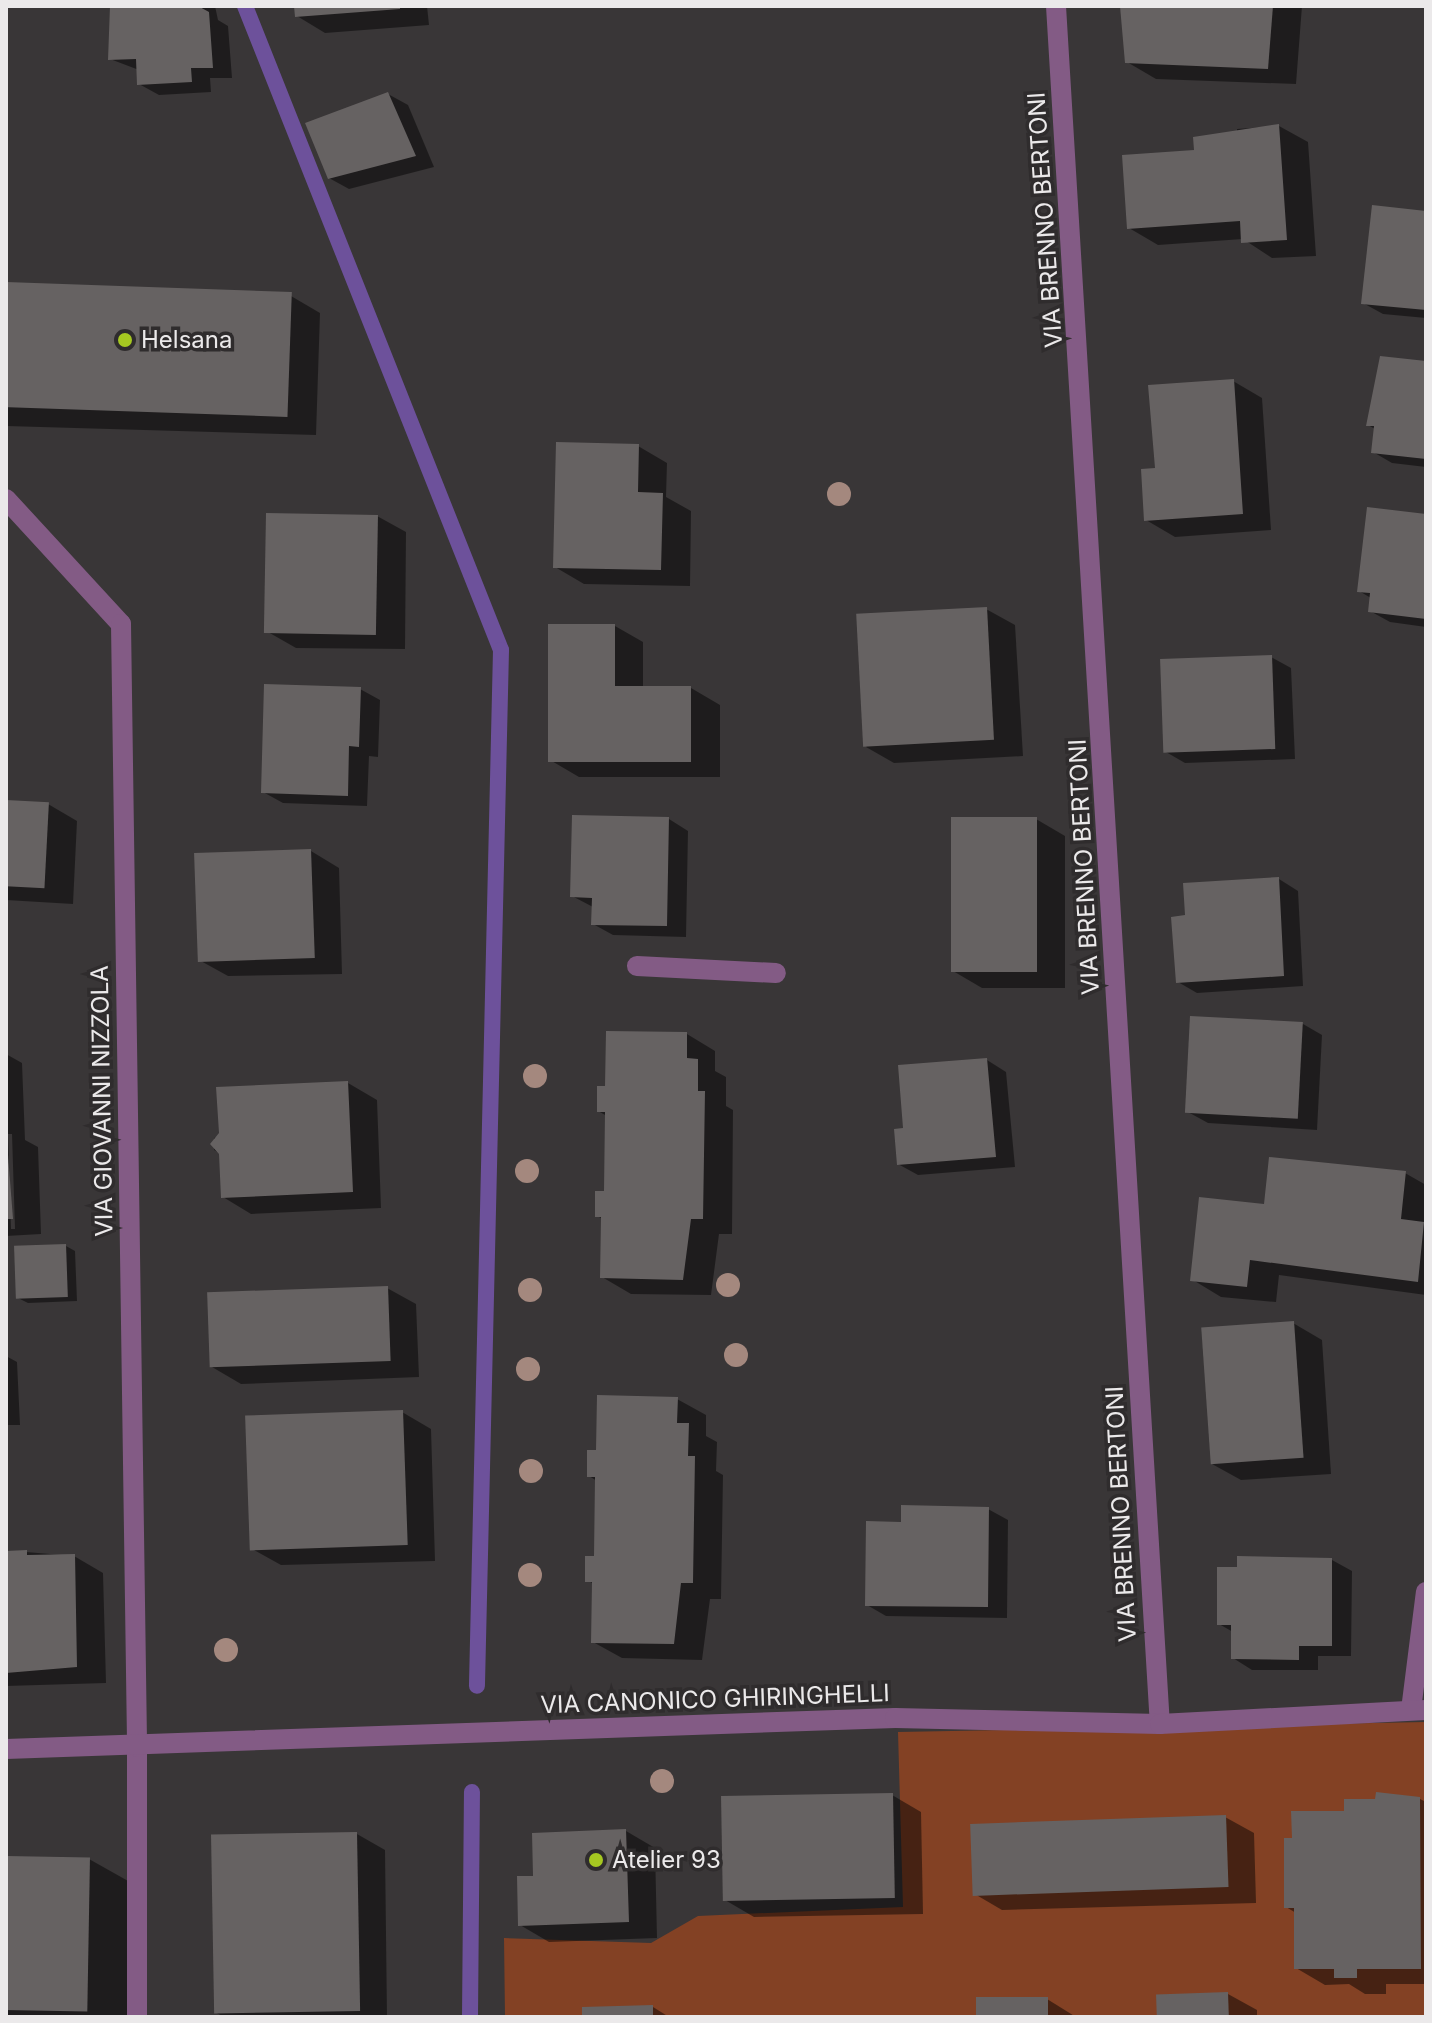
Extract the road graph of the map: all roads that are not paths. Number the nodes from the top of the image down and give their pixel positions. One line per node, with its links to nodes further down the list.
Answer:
1 (1056, 6): 7 (street, VIA BRENNO BERTONI)
2 (6, 499): 8 (street, VIA GIOVANNI NIZZOLA)
3 (637, 966): 4 (street)
4 (776, 973)
5 (1426, 1592): 6 (street)
6 (1418, 1710): 7 (street, VIA CANONICO GHIRINGHELLI)
7 (1160, 1724): 8 (street, VIA CANONICO GHIRINGHELLI)
8 (137, 1747): 9 (street, VIA CANONICO GHIRINGHELLI); 10 (street, VIA GIOVANNI NIZZOLA)
9 (6, 1749)
10 (137, 2017)

